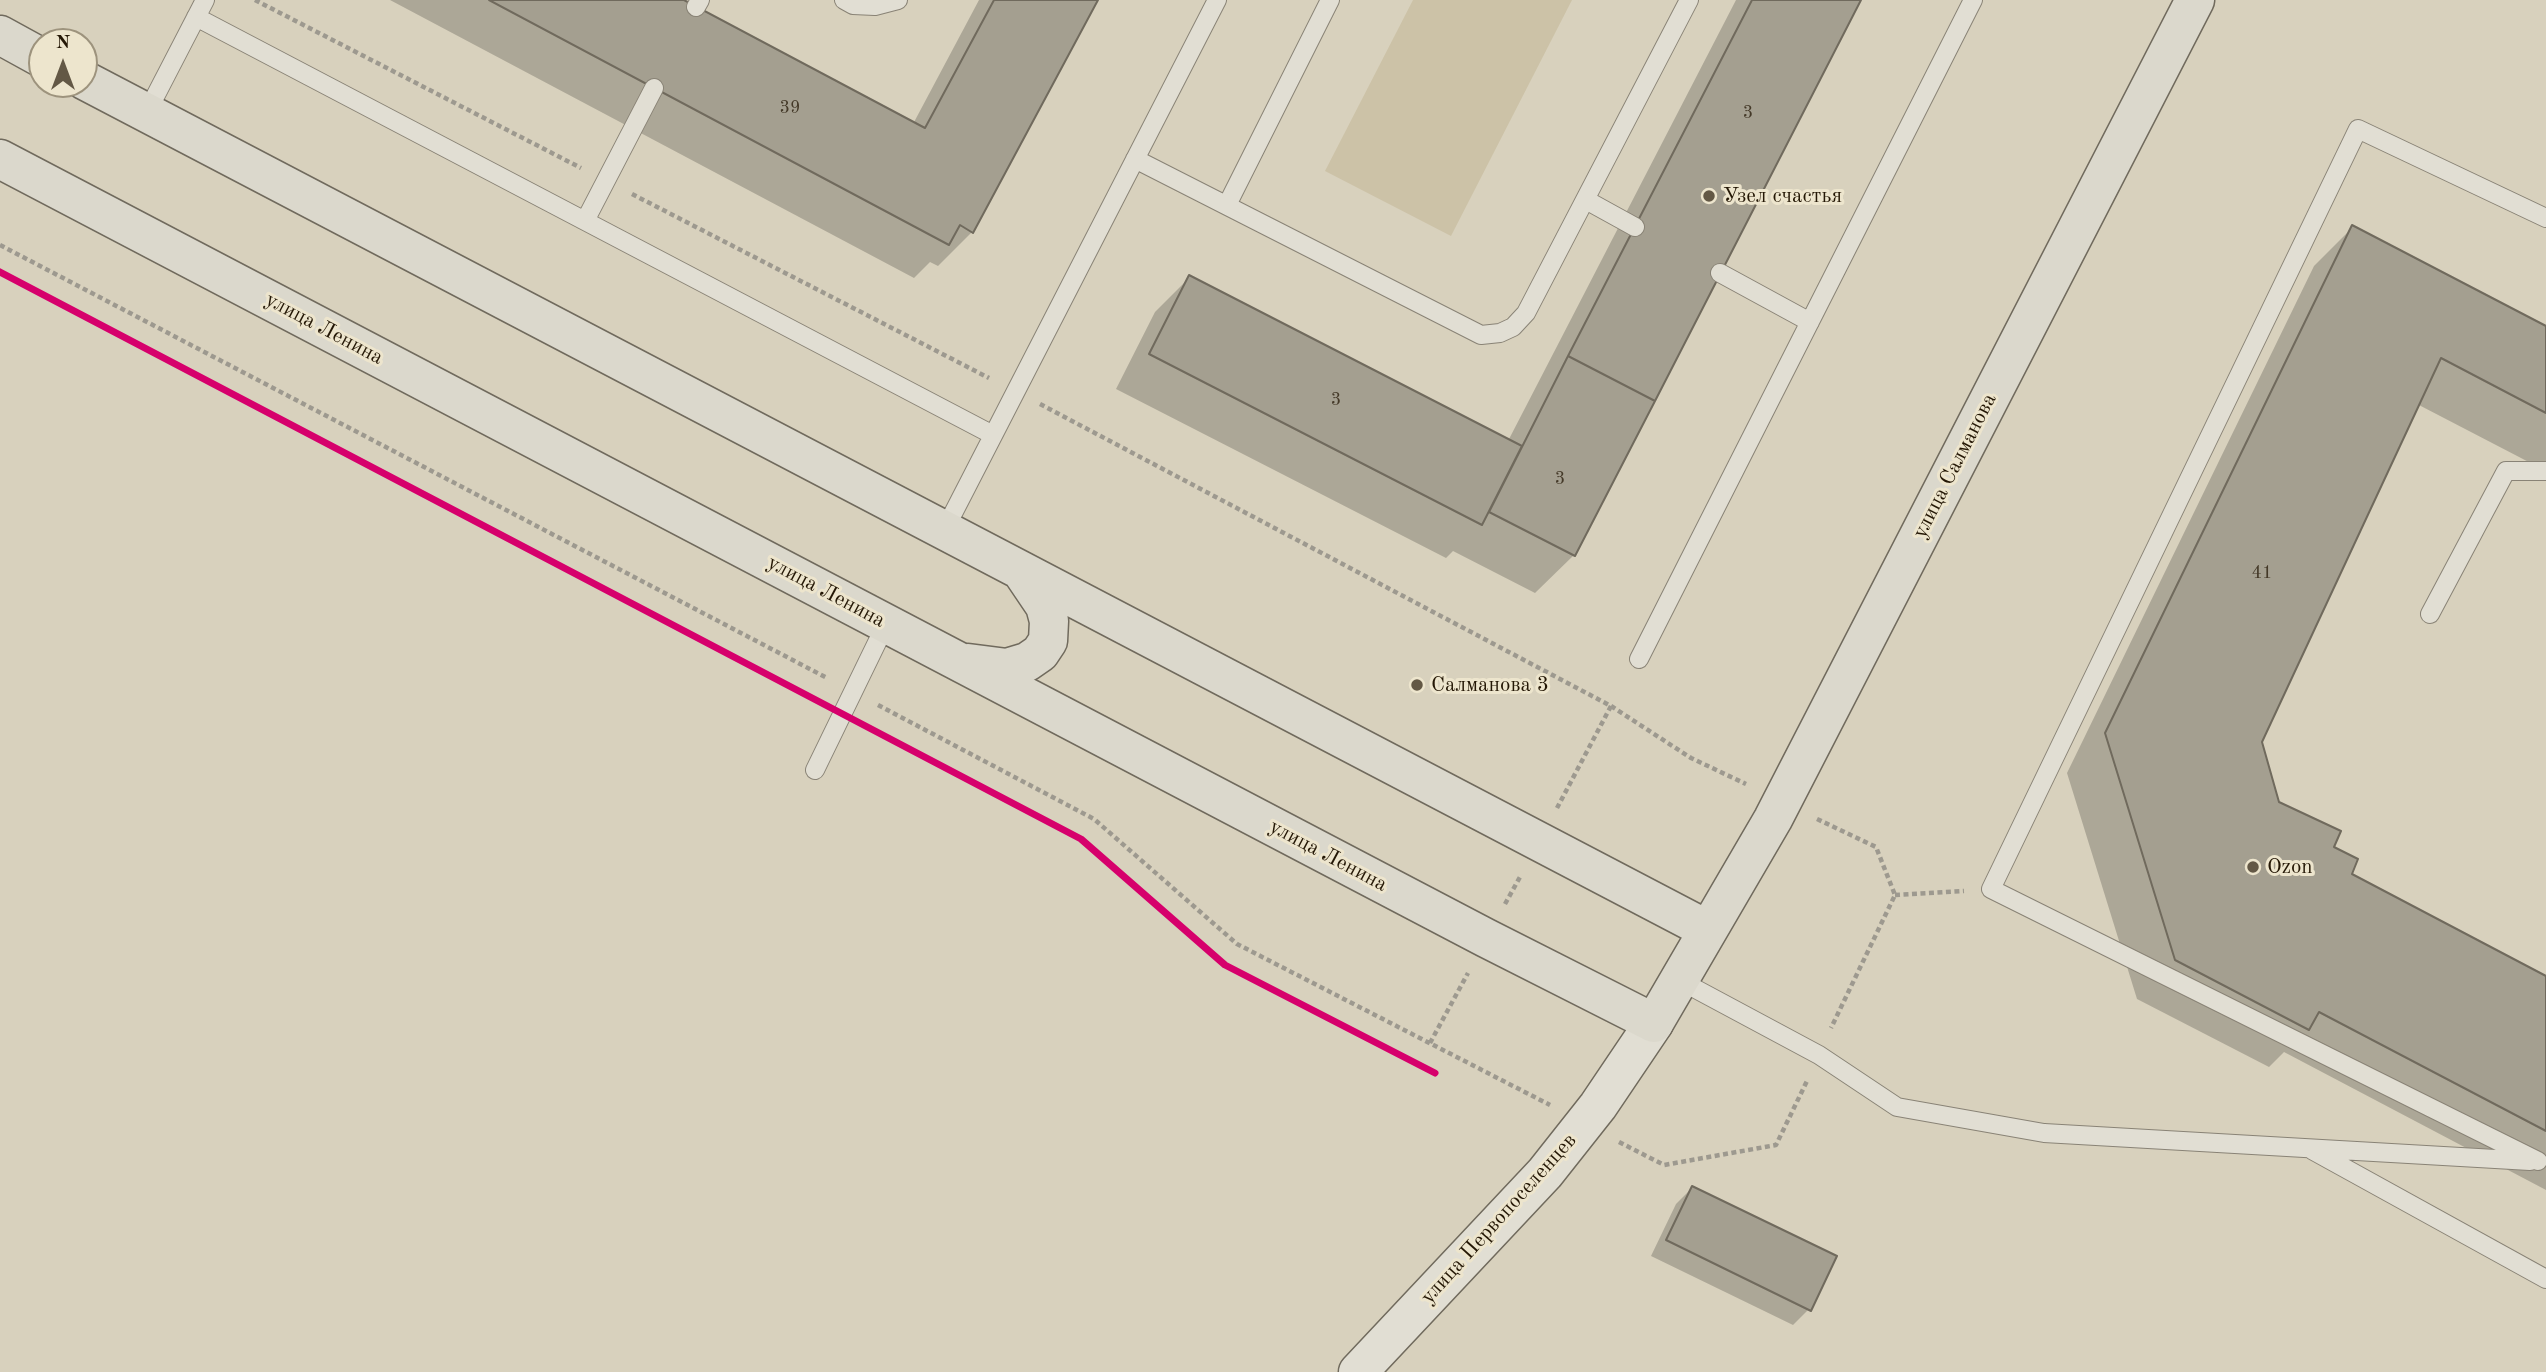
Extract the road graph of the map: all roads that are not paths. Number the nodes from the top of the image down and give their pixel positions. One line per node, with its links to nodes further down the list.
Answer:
1 (205, 0): 9 (lane)
2 (844, 0): 3 (lane)
3 (898, 0)
4 (1217, 0): 16 (lane)
5 (1330, 0): 18 (lane)
6 (1689, 0): 17 (lane)
7 (1973, 0): 23 (lane)
8 (2195, 0): 33 (main road, улица Салманова)
9 (196, 18): 14 (lane); 20 (lane)
10 (0, 35): 11 (main road)
11 (28, 50)
12 (98, 88): 14 (main road)
13 (654, 88): 20 (lane)
14 (146, 114): 26 (main road)
15 (0, 159): 29 (main road, улица Ленина)
16 (1135, 159): 18 (lane); 24 (lane)
17 (1586, 200): 18 (lane); 21 (lane)
18 (1227, 205)
19 (2546, 218): 37 (lane)
20 (586, 219): 24 (lane)
21 (1635, 227)
22 (1720, 273): 23 (lane)
23 (1810, 322): 30 (lane)
24 (993, 435): 26 (lane)
25 (2546, 471): 28 (lane)
26 (944, 531): 27 (main road)
27 (1022, 572): 31 (main road); 33 (main road)
28 (2430, 614)
29 (886, 624): 31 (main road, улица Ленина); 32 (lane)
30 (1639, 659)
31 (959, 662): 35 (main road, улица Ленина)
32 (815, 770)
33 (1708, 930): 34 (main road, улица Салманова)
34 (1679, 980): 35 (main road, улица Салманова); 36 (lane)
35 (1654, 1023): 39 (main road, улица Первопоселенцев)
36 (2306, 1146): 37 (lane); 38 (lane)
37 (2542, 1163)
38 (2546, 1279)
39 (1358, 1372)

